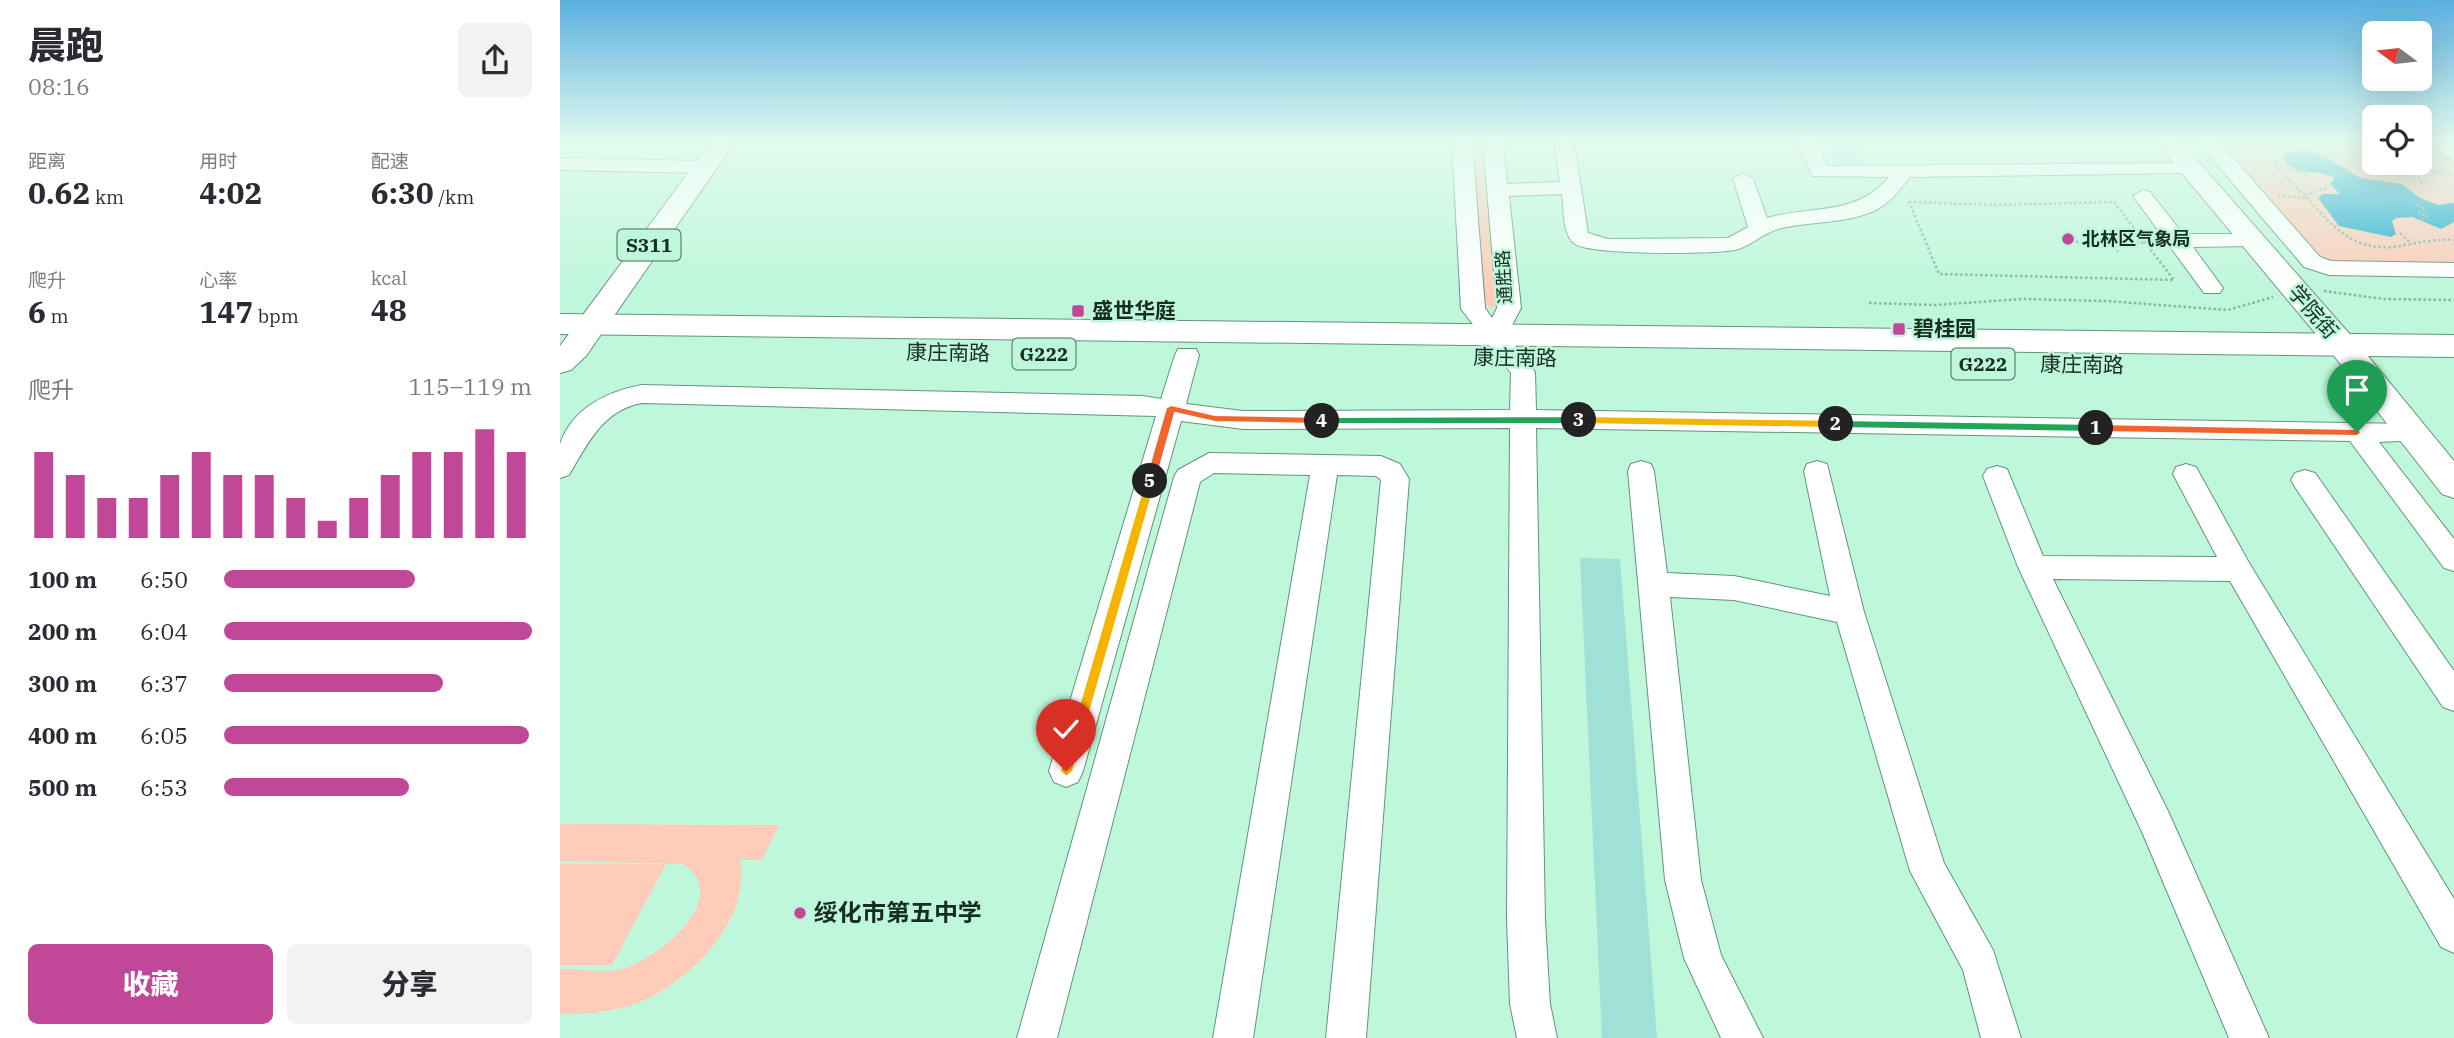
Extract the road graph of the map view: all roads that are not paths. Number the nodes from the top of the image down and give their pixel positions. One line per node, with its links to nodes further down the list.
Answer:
1 (686, 190): 15 (main road, S311)
2 (1465, 190): 16 (street, 通胜路)
3 (1497, 190): 16 (street, 通胜路)
4 (1571, 190): 10 (street)
5 (1747, 190): 10 (street)
6 (1888, 190): 10 (street)
7 (2209, 190): 11 (main road, 学院街)
8 (2248, 190): 13 (street)
9 (2143, 196): 12 (street)
10 (1760, 230)
11 (2251, 240): 12 (street); 19 (main road, 学院街)
12 (2178, 242): 14 (street)
13 (2454, 270)
14 (2212, 288)
15 (570, 342): 16 (highway, 康庄南路 / G222); 18 (highway, 康庄南路 / G222); 21 (main road, S311)
16 (1504, 346): 18 (highway, 康庄南路 / G222); 19 (highway, 康庄南路 / G222); 23 (street)
17 (2454, 346): 19 (highway, 康庄南路 / G222)
18 (1187, 355): 22 (street)
19 (2351, 356): 20 (highway, 康庄南路 / G222); 25 (main road, 学院街)
20 (2454, 370)
21 (560, 390)
22 (1171, 408): 23 (street); 27 (street); 40 (street)
23 (1524, 419): 24 (street); 45 (street)
24 (2357, 432): 25 (street); 34 (street)
25 (2412, 433): 33 (main road, 学院街)
26 (1325, 465): 42 (street); 43 (street); 44 (street)
27 (560, 468)
28 (1641, 471): 37 (street)
29 (1817, 471): 38 (street)
30 (2186, 474): 36 (street)
31 (1997, 477): 35 (street)
32 (2305, 480): 39 (street)
33 (2454, 485)
34 (2454, 560)
35 (2033, 567): 36 (street); 48 (street)
36 (2238, 569): 41 (street)
37 (1655, 584): 38 (street); 46 (street)
38 (1849, 612): 47 (street)
39 (2454, 697)
40 (1066, 771)
41 (2454, 934)
42 (1037, 1038)
43 (1233, 1038)
44 (1346, 1038)
45 (1537, 1038)
46 (1743, 1038)
47 (2001, 1038)
48 (2249, 1038)

